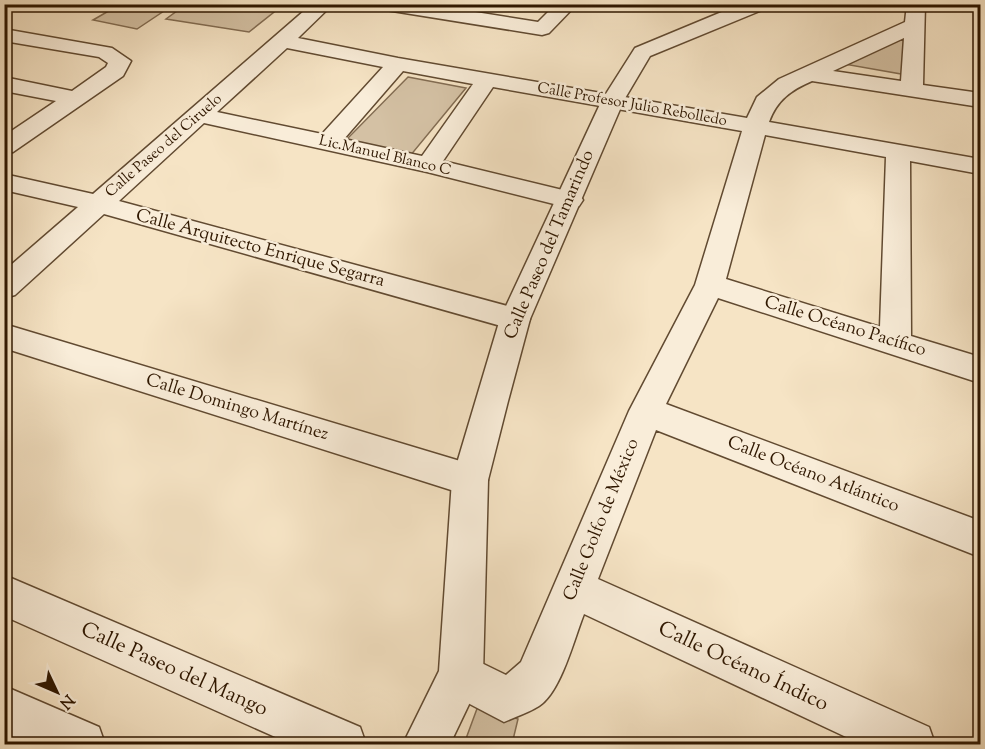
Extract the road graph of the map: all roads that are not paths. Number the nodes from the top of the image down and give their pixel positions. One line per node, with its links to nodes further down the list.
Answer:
1 (324, 4): 8 (street, Calle Paseo del Ciruelo)
2 (386, 4): 5 (street)
3 (568, 4): 5 (street)
4 (760, 4): 15 (street, Calle Paseo del Tamarindo)
5 (442, 9)
6 (916, 15): 10 (street, Calle Golfo de México); 13 (street)
7 (4, 35): 14 (street)
8 (284, 41): 9 (street, Calle Profesor Julio Rebolledo); 17 (street, Calle Paseo del Ciruelo)
9 (398, 64): 11 (street, Calle Profesor Julio Rebolledo); 19 (street)
10 (810, 74): 13 (street); 18 (street, Calle Golfo de México)
11 (487, 80): 15 (street, Calle Profesor Julio Rebolledo); 22 (street)
12 (4, 84): 14 (street)
13 (912, 87): 16 (street)
14 (75, 98): 20 (street)
15 (613, 100): 18 (street, Calle Profesor Julio Rebolledo); 25 (street, Calle Paseo del Tamarindo)
16 (981, 100)
17 (199, 115): 19 (street, Lic.Manuel Blanco C); 26 (street, Calle Paseo del Ciruelo)
18 (755, 127): 21 (street, Calle Profesor Julio Rebolledo); 27 (street, Calle Golfo de México)
19 (328, 142): 22 (street, Lic.Manuel Blanco C)
20 (4, 147)
21 (898, 152): 23 (street, Calle Profesor Julio Rebolledo); 31 (street)
22 (428, 165): 25 (street, Lic.Manuel Blanco C)
23 (981, 166)
24 (4, 182): 26 (street, Calle Arquitecto Enrique Segarra)
25 (570, 200): 29 (street, Calle Paseo del Tamarindo)
26 (99, 204): 28 (street, Calle Paseo del Ciruelo); 29 (street, Calle Arquitecto Enrique Segarra)
27 (710, 285): 31 (street, Calle Océano Pacífico); 33 (street, Calle Golfo de México)
28 (4, 288)
29 (515, 319): 34 (street, Calle Paseo del Tamarindo)
30 (4, 336): 34 (street, Calle Domingo Martínez)
31 (895, 342): 32 (street, Calle Océano Pacífico)
32 (981, 370)
33 (646, 411): 35 (street, Calle Océano Atlántico); 36 (street, Calle Golfo de México)
34 (470, 480): 38 (street, Calle Paseo del Tamarindo)
35 (981, 539)
36 (575, 590): 38 (street, Calle Golfo de México); 43 (street, Calle Océano Índico)
37 (4, 596): 41 (street, Calle Paseo del Mango)
38 (461, 675): 42 (street, Calle Paseo del Tamarindo)
39 (4, 709): 40 (street)
40 (82, 744)
41 (343, 744)
42 (426, 744)
43 (912, 744)

